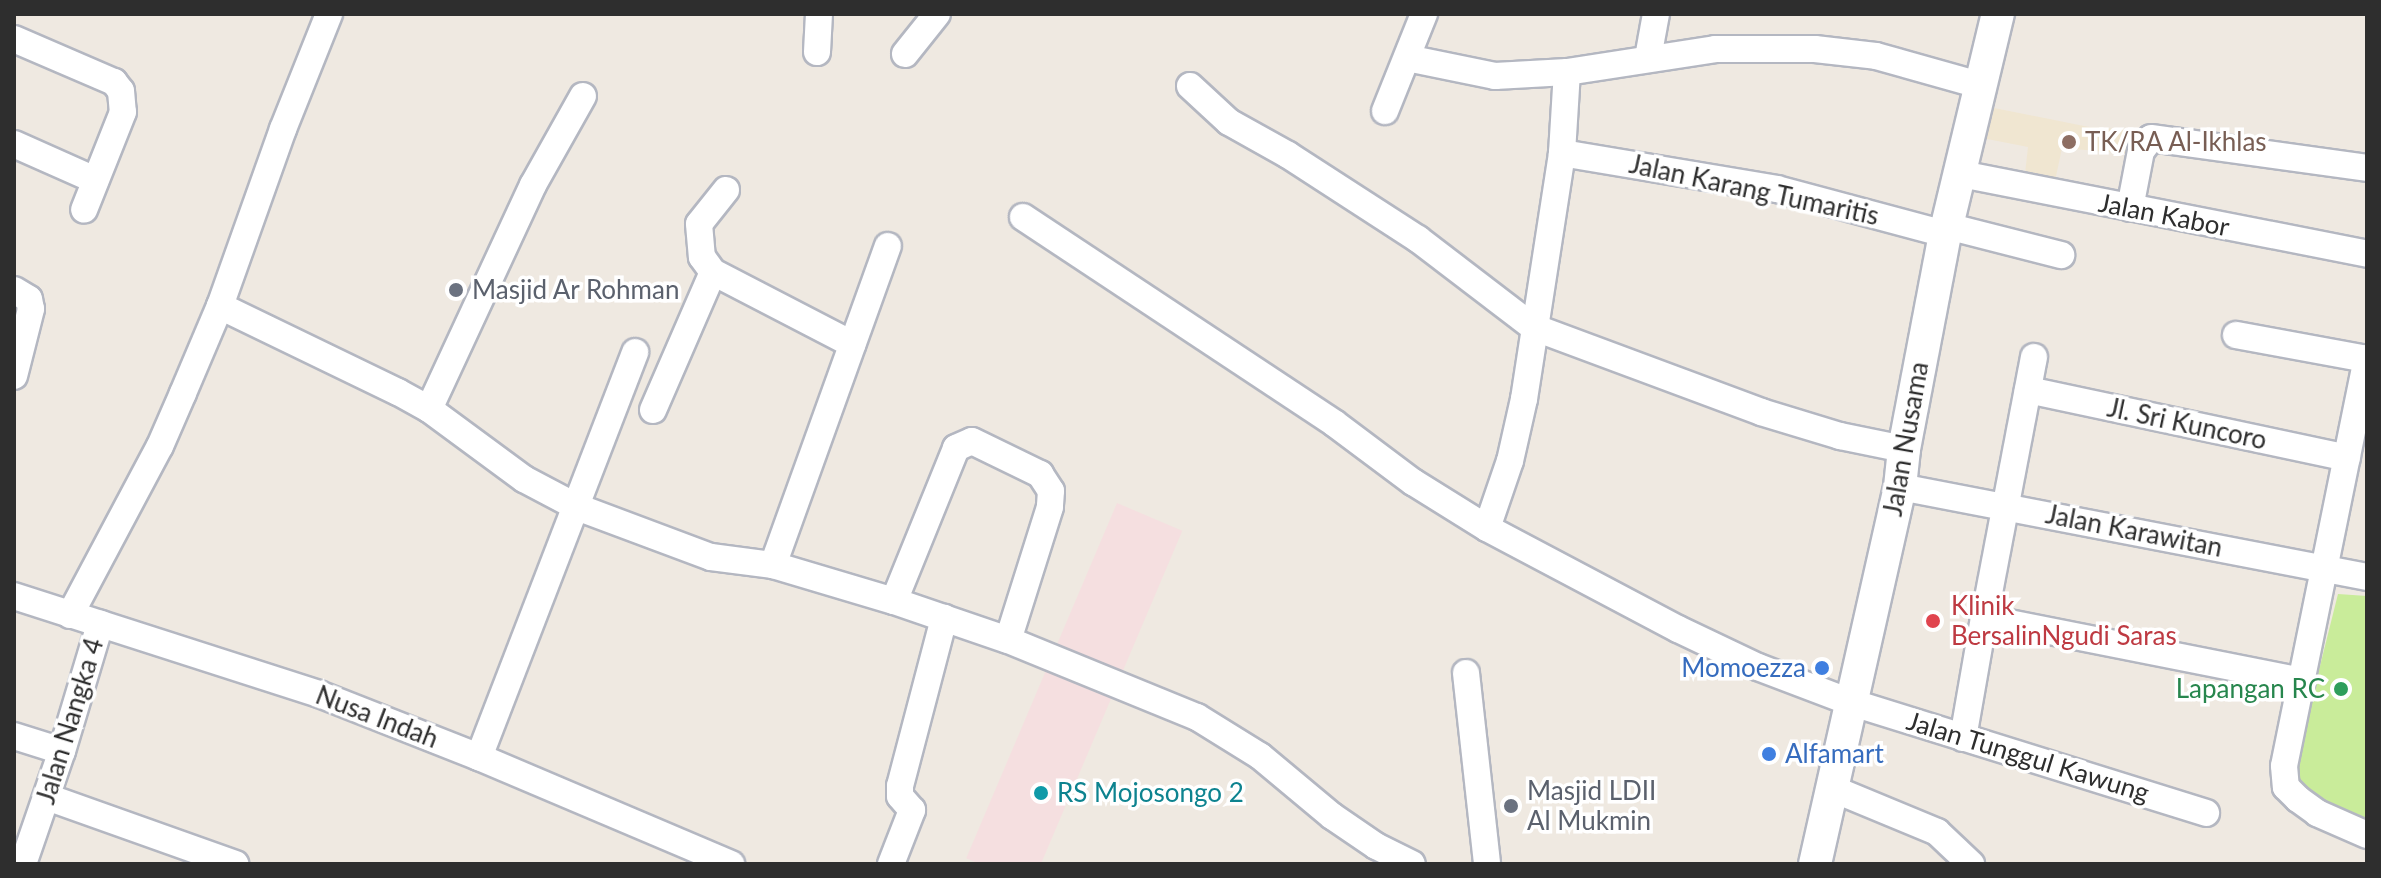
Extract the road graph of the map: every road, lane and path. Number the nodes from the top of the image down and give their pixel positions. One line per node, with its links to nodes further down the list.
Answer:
1 (329, 14): 32 (street)
2 (937, 14): 9 (street)
3 (1424, 14): 10 (street)
4 (1656, 14): 11 (street)
5 (1998, 14): 14 (street, Jalan Nusama)
6 (821, 17): 8 (street)
7 (14, 39): 21 (street)
8 (817, 52)
9 (905, 54)
10 (1407, 58): 12 (street); 16 (street)
11 (1648, 58): 12 (street); 14 (street)
12 (1567, 72): 18 (street)
13 (1190, 86): 33 (street)
14 (1983, 86): 20 (street, Jalan Nusama)
15 (583, 96): 41 (street)
16 (1385, 111)
17 (14, 144): 21 (street)
18 (1562, 153): 26 (street, Jalan Karang Tumaritis); 33 (street)
19 (2367, 168): 23 (street)
20 (1961, 174): 23 (street, Jalan Kabor); 26 (street, Jalan Nusama)
21 (95, 180): 24 (street)
22 (726, 190): 30 (street)
23 (2130, 208): 28 (street, Jalan Kabor)
24 (84, 210)
25 (1023, 217): 48 (street, Jalan Tunggul Kawung)
26 (1946, 230): 29 (street, Jalan Karang Tumaritis); 43 (street, Jalan Nusama)
27 (888, 246): 35 (street)
28 (2367, 254)
29 (2061, 255)
30 (713, 272): 35 (street); 42 (street)
31 (14, 290): 39 (street)
32 (220, 306): 41 (street); 54 (street)
33 (1533, 327): 43 (street); 48 (street)
34 (2236, 335): 38 (street)
35 (852, 344): 49 (street)
36 (635, 352): 47 (street)
37 (2034, 357): 40 (street)
38 (2367, 358): 44 (street)
39 (14, 376)
40 (2028, 390): 44 (street, Jl. Sri Kuncoro); 46 (street)
41 (429, 409): 47 (street)
42 (653, 410)
43 (1904, 449): 45 (street, Jalan Nusama)
44 (2347, 458): 50 (street)
45 (1900, 487): 46 (street, Jalan Karawitan); 61 (street, Jalan Nusama)
46 (2005, 506): 50 (street, Jalan Karawitan); 56 (street)
47 (577, 507): 49 (street); 65 (street)
48 (1487, 528): 61 (street, Jalan Tunggul Kawung)
49 (773, 565): 53 (street)
50 (2325, 569): 51 (street, Jalan Karawitan); 60 (street)
51 (2367, 577)
52 (14, 596): 54 (street, Nusa Indah)
53 (894, 601): 55 (street); 58 (street)
54 (70, 615): 57 (street, Nusa Indah)
55 (944, 618): 58 (street); 73 (street)
56 (1984, 618): 60 (street); 63 (street)
57 (100, 624): 64 (street, Jalan Nangka 4); 65 (street, Nusa Indah)
58 (1008, 640): 74 (street)
59 (1466, 673): 75 (street)
60 (2302, 681): 69 (street)
61 (1850, 702): 63 (street, Jalan Tunggul Kawung); 66 (street, Jalan Nusama)
62 (14, 736): 64 (street)
63 (1963, 738): 68 (street, Jalan Tunggul Kawung)
64 (62, 751): 67 (street, Jalan Nangka 4)
65 (479, 757): 72 (street, Nusa Indah)
66 (1831, 788): 76 (street, Jalan Nusama); 77 (street)
67 (47, 797): 70 (street, Jalan Nangka 4); 71 (street)
68 (2206, 813)
69 (2367, 835)
70 (23, 864)
71 (235, 864)
72 (731, 864)
73 (891, 864)
74 (1412, 864)
75 (1487, 864)
76 (1815, 864)
77 (1971, 864)

